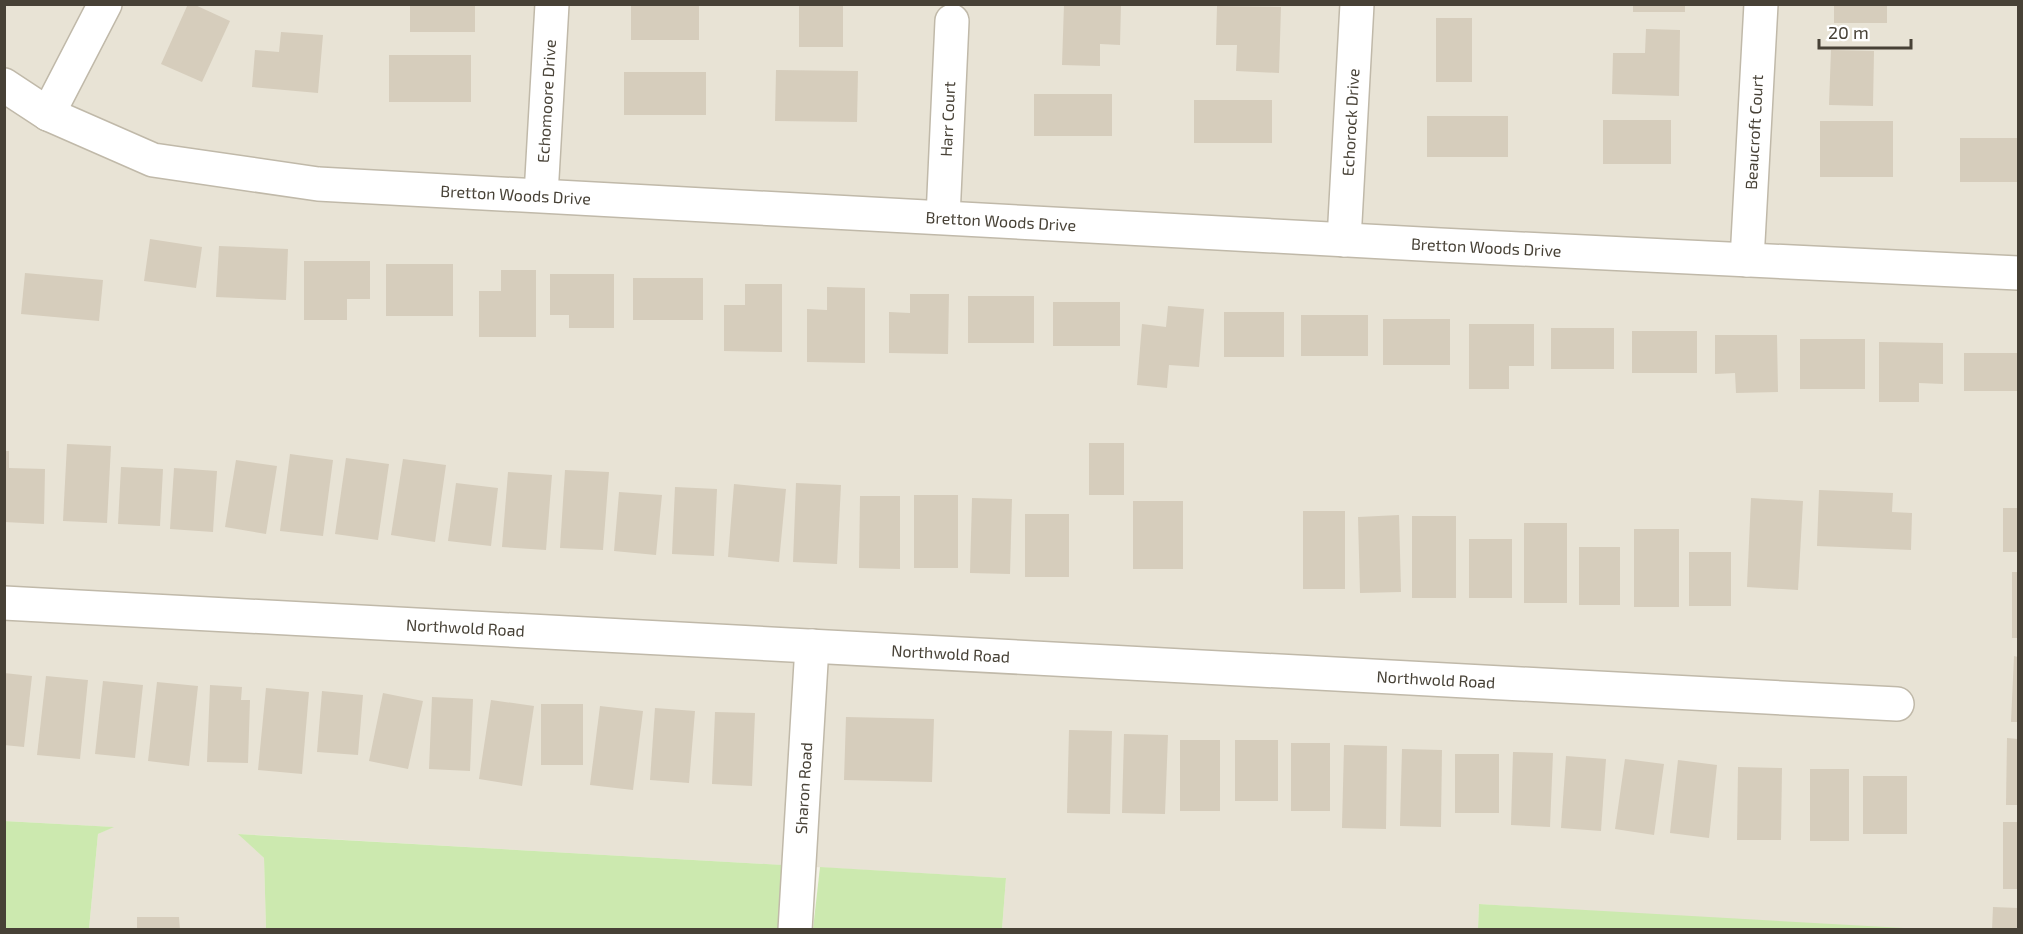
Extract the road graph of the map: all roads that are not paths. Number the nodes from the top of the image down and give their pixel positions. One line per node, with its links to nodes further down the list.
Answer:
1 (105, 4): 7 (street)
2 (552, 4): 8 (street, Echomoore Drive)
3 (1357, 4): 10 (street, Echorock Drive)
4 (1761, 4): 11 (street, Beaucroft Court)
5 (952, 21): 9 (street, Harr Court)
6 (4, 85): 7 (street, Bretton Woods Drive)
7 (48, 114): 8 (street, Bretton Woods Drive)
8 (541, 195): 9 (street, Bretton Woods Drive)
9 (943, 217): 10 (street, Bretton Woods Drive)
10 (1344, 240): 11 (street, Bretton Woods Drive)
11 (1747, 260): 12 (street, Bretton Woods Drive)
12 (2019, 273)
13 (4, 603): 14 (street, Northwold Road)
14 (812, 646): 15 (street, Northwold Road); 16 (street, Sharon Road)
15 (1897, 704)
16 (795, 930)

